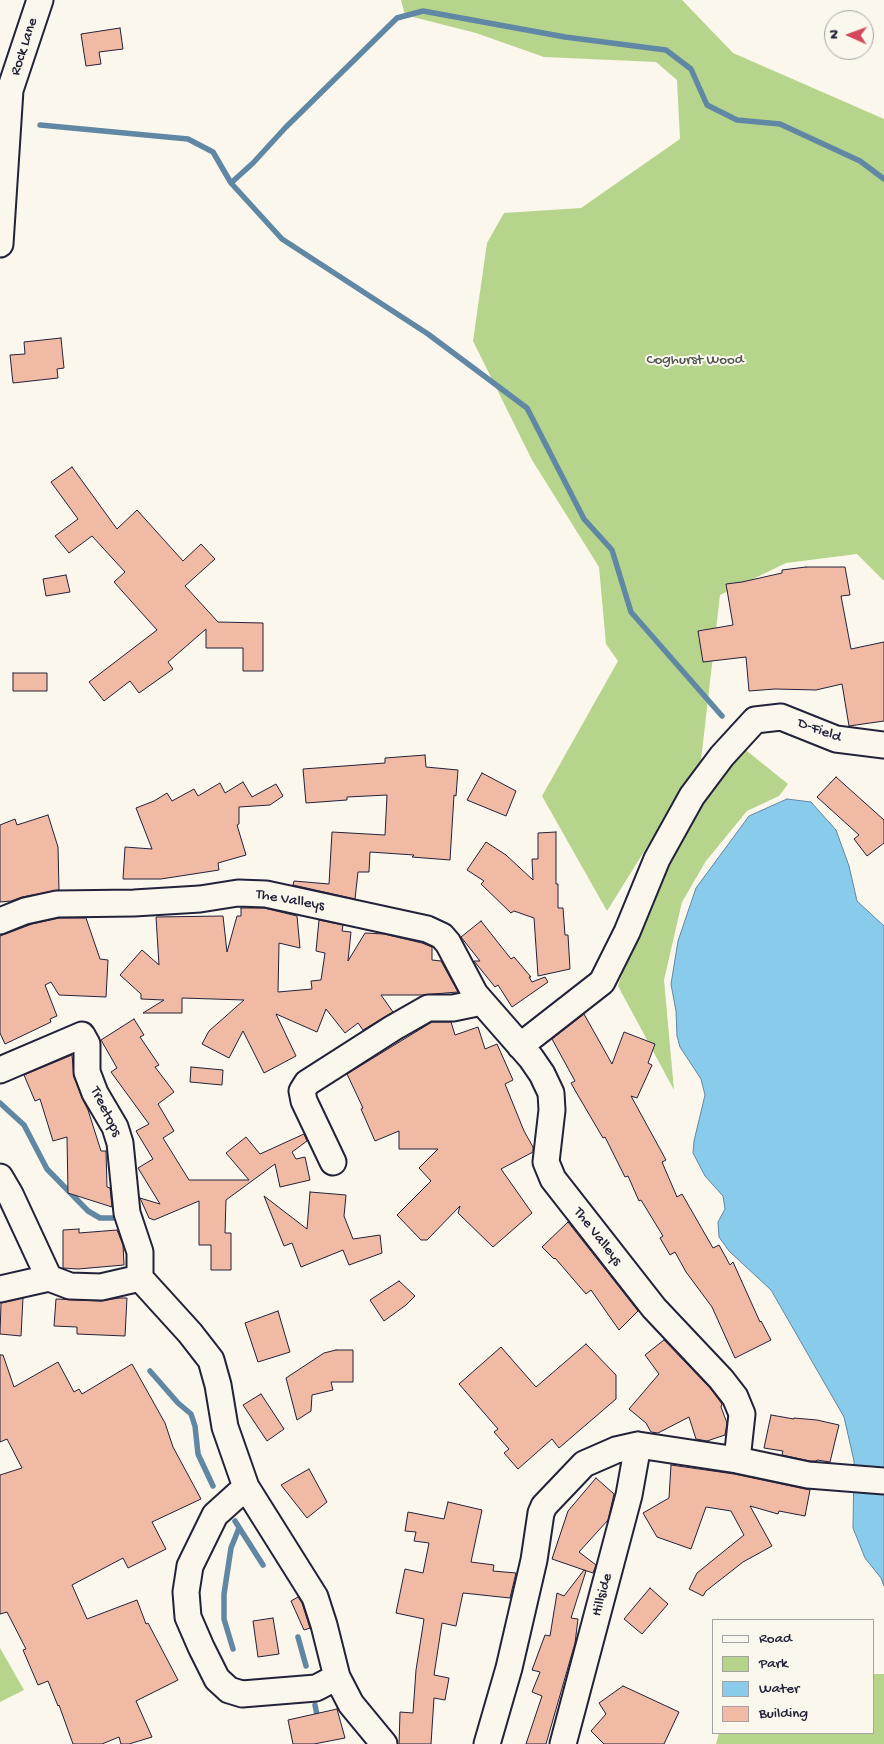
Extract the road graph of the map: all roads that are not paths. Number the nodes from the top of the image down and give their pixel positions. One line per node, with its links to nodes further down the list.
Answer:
1 (40, 0): 2 (street, Rock Lane)
2 (0, 244)
3 (884, 745): 6 (street, D-Field)
4 (0, 922): 5 (street, The Valleys)
5 (482, 1002): 6 (street, The Valleys); 8 (street)
6 (520, 1046): 14 (street, The Valleys)
7 (0, 1070): 11 (street, Treetops)
8 (333, 1162)
9 (0, 1177): 10 (street)
10 (49, 1278): 11 (street); 12 (street)
11 (140, 1278): 16 (street)
12 (0, 1289)
13 (638, 1445): 14 (street); 19 (street); 20 (street, Hillside)
14 (737, 1460): 15 (street)
15 (884, 1481)
16 (246, 1487): 17 (street); 17 (street)
17 (337, 1677): 18 (street)
18 (384, 1744)
19 (487, 1744)
20 (563, 1744)

